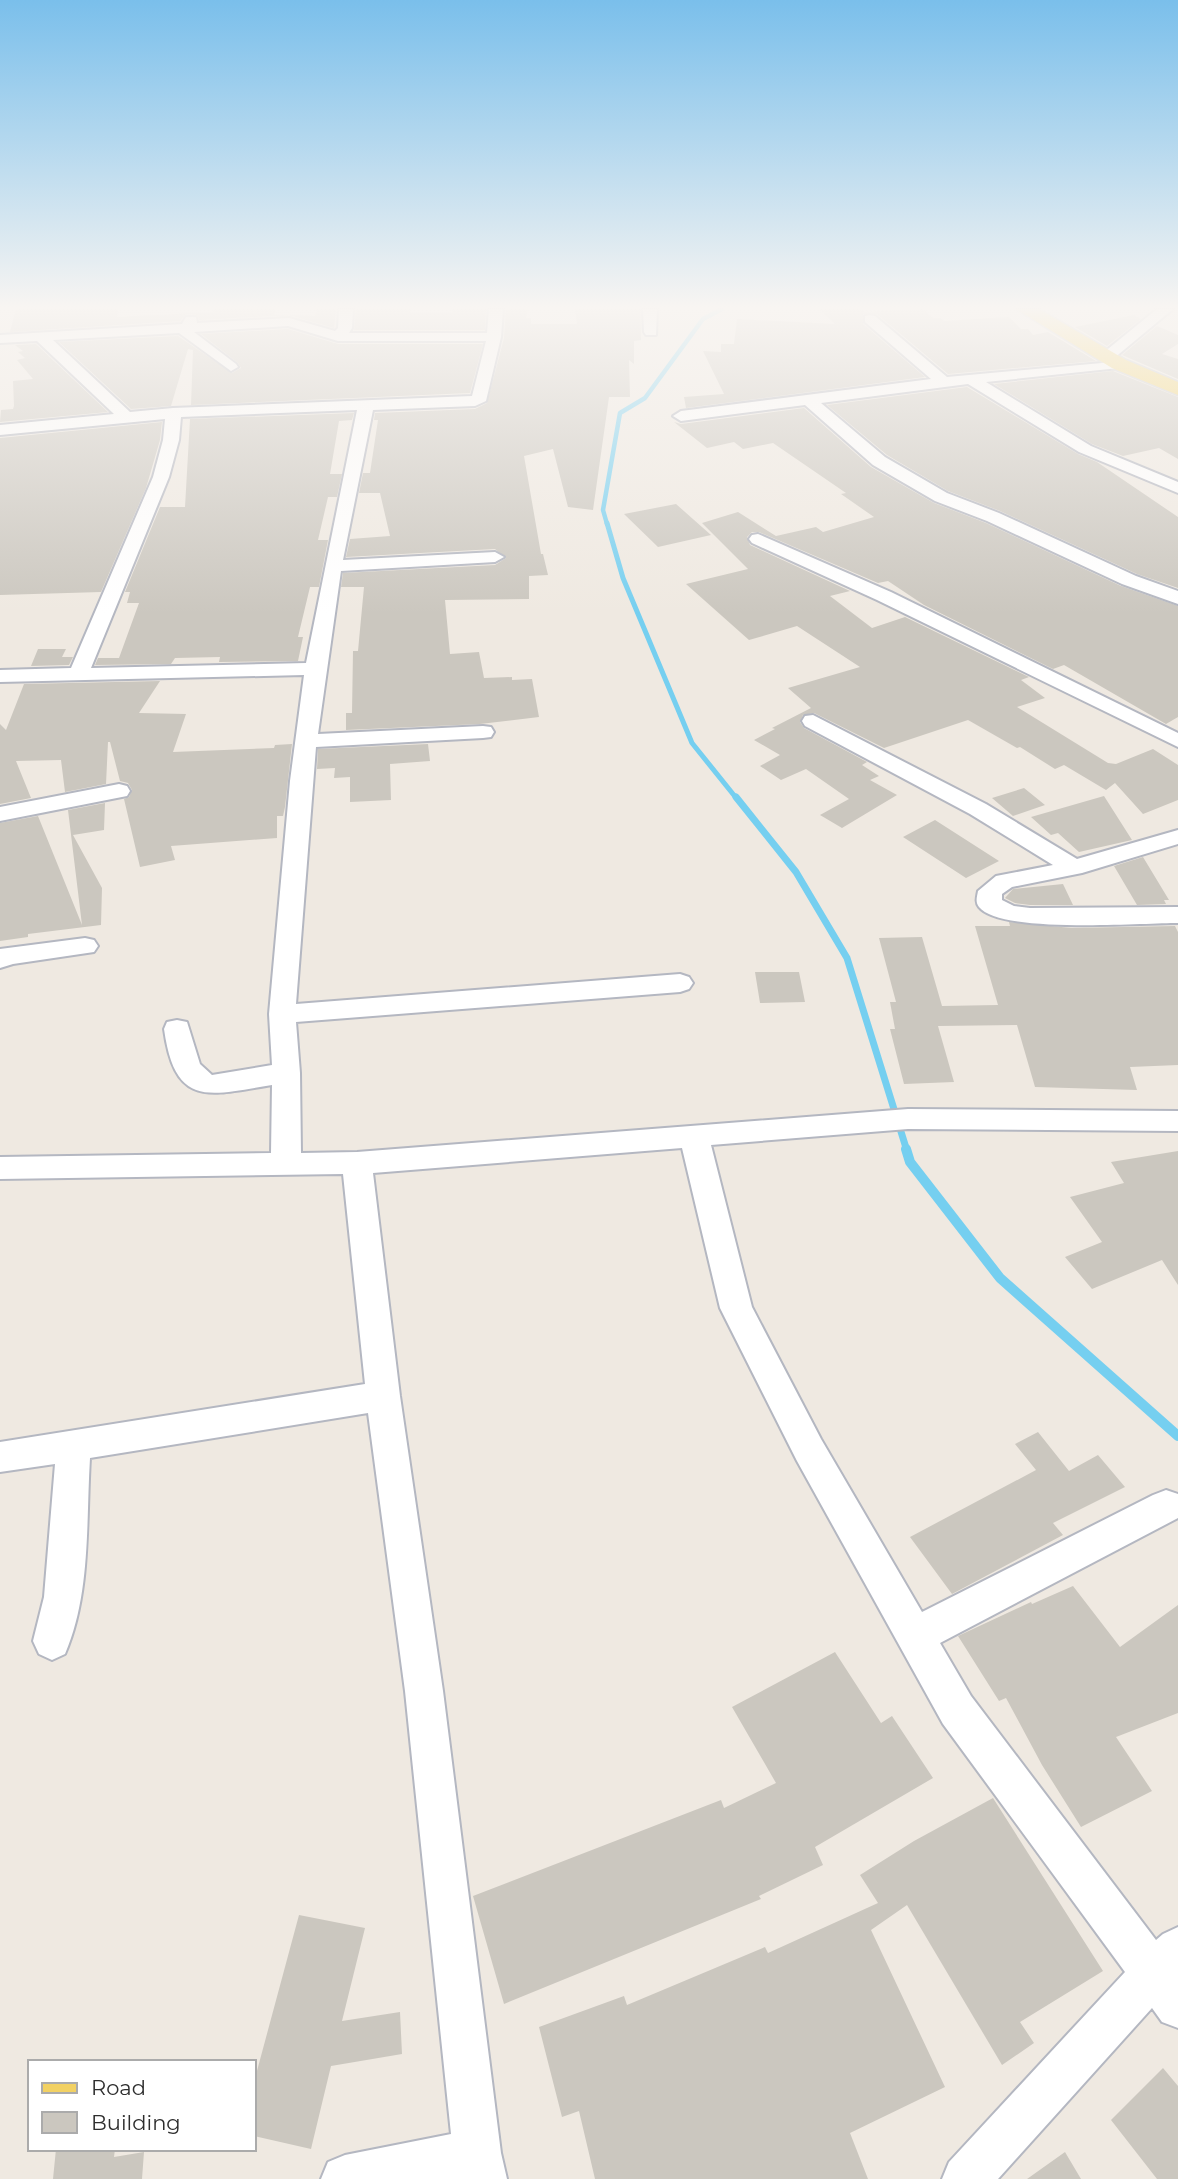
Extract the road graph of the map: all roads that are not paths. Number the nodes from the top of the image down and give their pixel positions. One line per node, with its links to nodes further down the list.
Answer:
1 (120, 411): 9 (street)
2 (229, 411): 7 (street)
3 (365, 411): 14 (street)
4 (724, 411): 8 (street)
5 (821, 411): 15 (street)
6 (1022, 411): 11 (street)
7 (173, 413): 9 (street); 17 (street)
8 (681, 416)
9 (127, 417): 10 (street)
10 (0, 430)
11 (1174, 483)
12 (758, 539): 22 (street)
13 (495, 556): 14 (street)
14 (333, 566): 16 (street)
15 (1178, 598)
16 (315, 669): 17 (street); 21 (street)
17 (78, 675): 18 (street)
18 (0, 677)
19 (813, 721): 26 (street)
20 (483, 732): 21 (street)
21 (306, 741): 31 (street)
22 (1178, 741)
23 (119, 791): 24 (street)
24 (0, 814)
25 (1178, 837): 26 (street)
26 (1074, 868): 27 (street)
27 (1178, 915)
28 (85, 946): 29 (street)
29 (0, 960)
30 (680, 983): 31 (street)
31 (282, 1014): 33 (street)
32 (177, 1029): 33 (street)
33 (286, 1073): 36 (street)
34 (1178, 1121): 35 (street)
35 (695, 1137): 37 (street); 43 (street)
36 (286, 1163): 37 (street); 38 (street)
37 (358, 1163): 39 (street)
38 (0, 1168)
39 (383, 1396): 40 (street); 46 (street)
40 (74, 1444): 41 (street); 44 (street)
41 (0, 1457)
42 (1166, 1506): 43 (street)
43 (914, 1636): 45 (street)
44 (52, 1641)
45 (1170, 1976): 48 (street)
46 (480, 2166): 47 (street)
47 (345, 2179)
48 (966, 2179)

